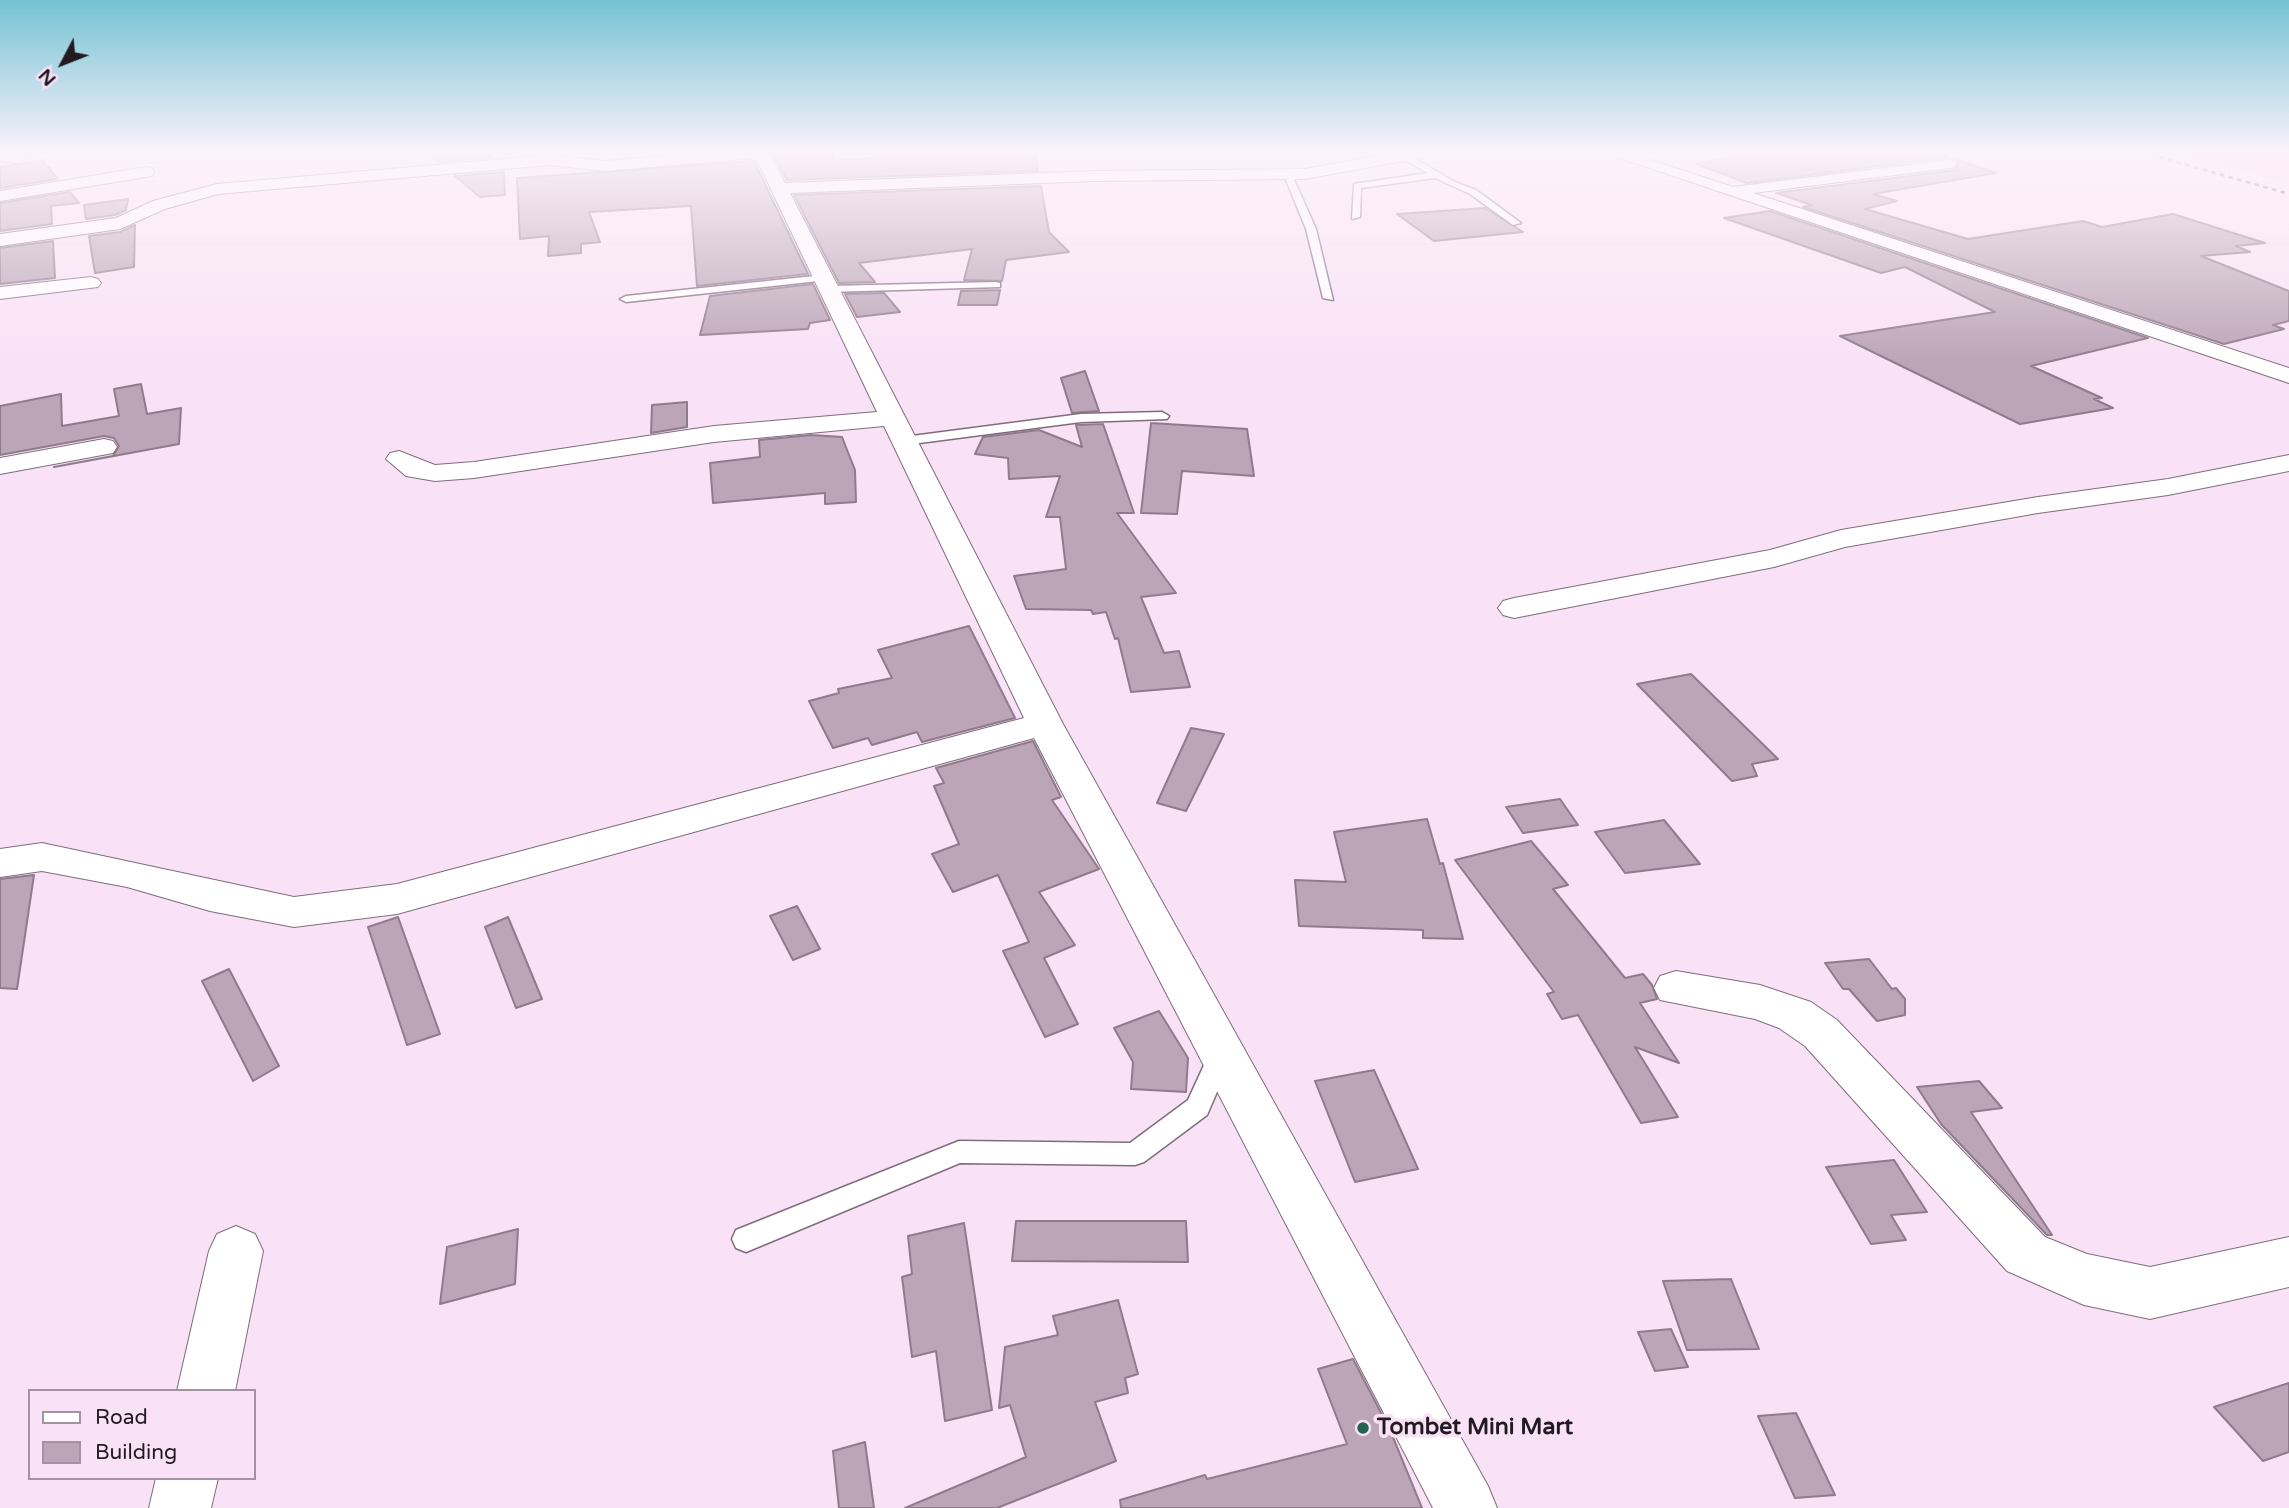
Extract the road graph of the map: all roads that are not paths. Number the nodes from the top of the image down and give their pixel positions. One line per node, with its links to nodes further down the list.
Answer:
1 (121, 222): 5 (street)
2 (797, 222): 7 (street)
3 (1308, 222): 10 (lane)
4 (1823, 222): 12 (street)
5 (0, 240)
6 (91, 283): 9 (street)
7 (826, 283): 8 (lane); 11 (lane); 14 (street)
8 (996, 285)
9 (0, 293)
10 (1329, 298)
11 (626, 299)
12 (2288, 375)
13 (1162, 416): 14 (lane)
14 (898, 429): 16 (street); 20 (street)
15 (104, 447): 18 (street)
16 (399, 459)
17 (2289, 463): 19 (street)
18 (0, 466)
19 (1514, 608)
20 (1045, 724): 21 (street); 23 (street)
21 (0, 863)
22 (1676, 988): 26 (street)
23 (1220, 1056): 24 (lane); 30 (street)
24 (746, 1239)
25 (236, 1251): 27 (street)
26 (2289, 1262)
27 (206, 1389)
28 (187, 1480): 29 (street)
29 (180, 1508)
30 (1466, 1508)

